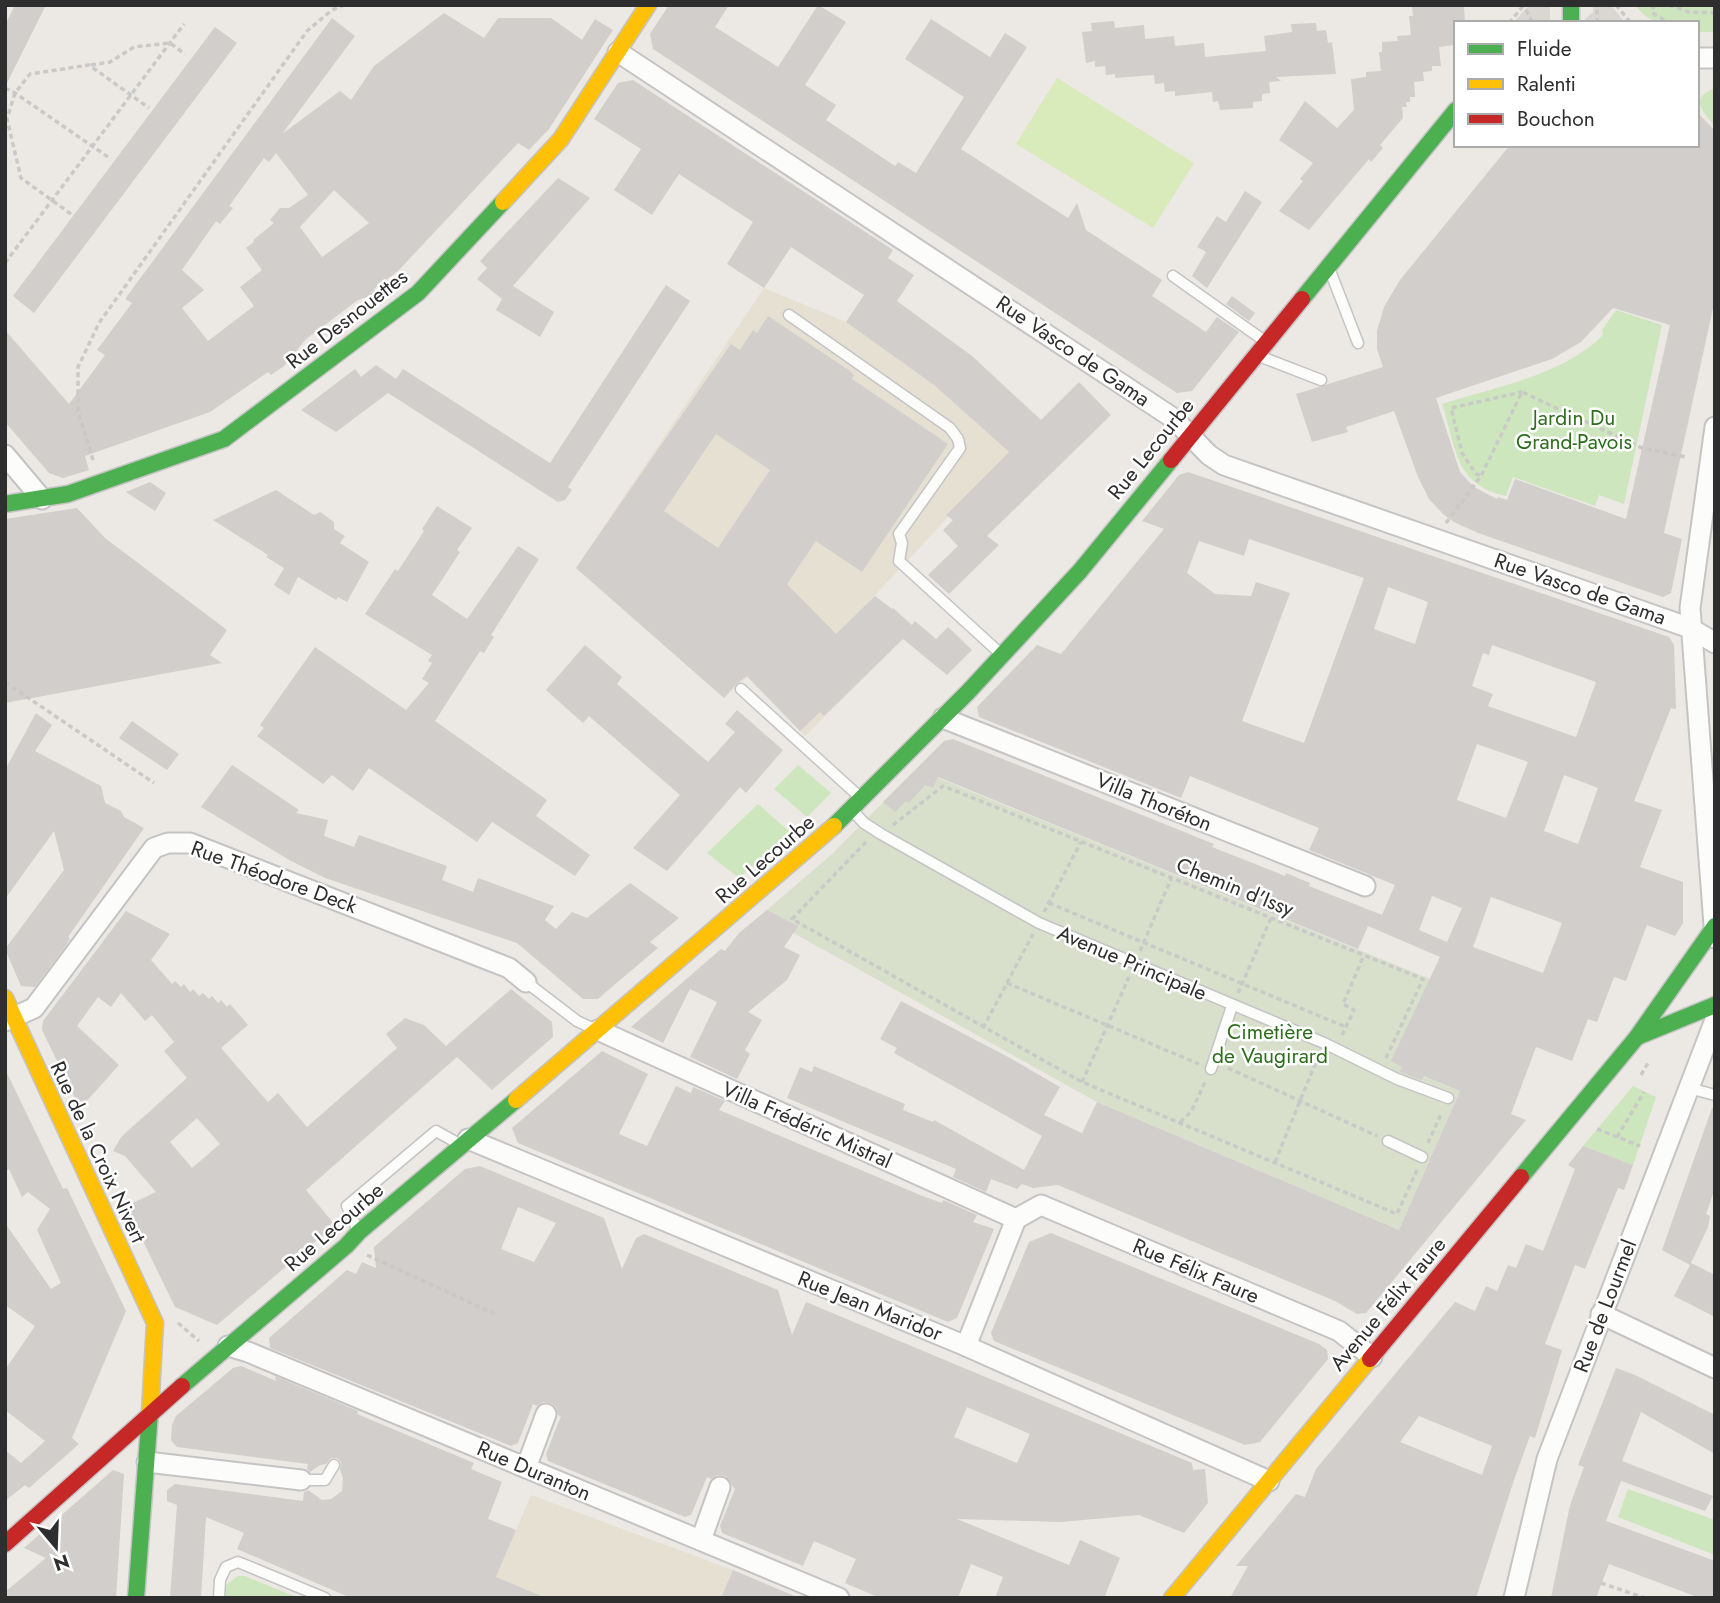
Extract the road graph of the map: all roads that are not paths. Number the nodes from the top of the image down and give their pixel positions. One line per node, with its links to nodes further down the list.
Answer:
1 (648, 5): 2 (street, Rue Desnouettes)
2 (618, 52): 11 (street, Rue Vasco de Gama); 13 (street, Rue Desnouettes)
3 (1454, 112): 4 (street, Rue Lecourbe)
4 (1328, 265): 7 (lane); 8 (street, Rue Lecourbe)
5 (1173, 276): 8 (lane)
6 (789, 315): 17 (lane)
7 (1358, 343)
8 (1261, 348): 9 (lane); 11 (street, Rue Lecourbe)
9 (1321, 380)
10 (1715, 427): 15 (street)
11 (1189, 435): 15 (street, Rue Vasco de Gama); 17 (street, Rue Lecourbe)
12 (5, 455): 13 (street)
13 (42, 499): 14 (street, Rue Desnouettes)
14 (5, 504)
15 (1690, 628): 16 (street, Rue Vasco de Gama); 21 (street)
16 (1715, 643)
17 (1002, 655): 19 (street, Rue Lecourbe)
18 (741, 689): 20 (lane, Avenue Principale)
19 (943, 718): 20 (street, Rue Lecourbe); 22 (street, Villa Thoréton)
20 (857, 805): 29 (lane, Avenue Principale); 32 (street, Rue Lecourbe)
21 (1711, 855): 23 (street)
22 (1365, 886)
23 (1714, 926): 24 (street); 25 (street, Avenue Félix Faure)
24 (1715, 938)
25 (1690, 963): 27 (street); 33 (street, Avenue Félix Faure)
26 (526, 982): 30 (street, Rue Théodore Deck); 32 (lane)
27 (1708, 997): 33 (street, Avenue Félix Faure)
28 (5, 998): 30 (street, Rue de la Croix Nivert)
29 (1232, 1006): 34 (lane); 37 (lane, Avenue Principale)
30 (10, 1019): 48 (street, Rue de la Croix Nivert)
31 (1715, 1020): 35 (street, Rue de Lourmel)
32 (598, 1030): 39 (street, Rue Lecourbe); 41 (street, Villa Frédéric Mistral)
33 (1637, 1037): 46 (street, Avenue Félix Faure)
34 (1212, 1065)
35 (1689, 1088): 36 (lane); 43 (street, Rue de Lourmel)
36 (1715, 1095)
37 (1448, 1098)
38 (1388, 1141): 40 (lane)
39 (465, 1142): 42 (street, Rue Lecourbe); 42 (lane); 45 (street, Rue Jean Maridor)
40 (1422, 1157)
41 (1016, 1219): 45 (street); 46 (street, Rue Félix Faure)
42 (359, 1232): 44 (street, Rue Lecourbe)
43 (1601, 1314): 47 (street); 63 (street, Rue de Lourmel)
44 (228, 1346): 48 (street, Rue Lecourbe); 52 (street, Rue Duranton)
45 (966, 1346): 54 (street, Rue Jean Maridor)
46 (1372, 1357): 54 (street, Avenue Félix Faure)
47 (1715, 1368)
48 (150, 1414): 50 (street, Rue de la Croix Nivert); 56 (street, Rue Lecourbe)
49 (546, 1414): 52 (street)
50 (147, 1462): 53 (street); 58 (street, Rue de la Croix Nivert)
51 (334, 1465): 53 (lane)
52 (526, 1468): 57 (street, Rue Duranton)
53 (302, 1480)
54 (1269, 1480): 62 (street, Avenue Félix Faure)
55 (720, 1487): 57 (street)
56 (9, 1535)
57 (701, 1540): 61 (street, Rue Duranton)
58 (136, 1598)
59 (219, 1598): 60 (lane)
60 (325, 1598)
61 (839, 1598)
62 (1172, 1598)
63 (1514, 1598)

